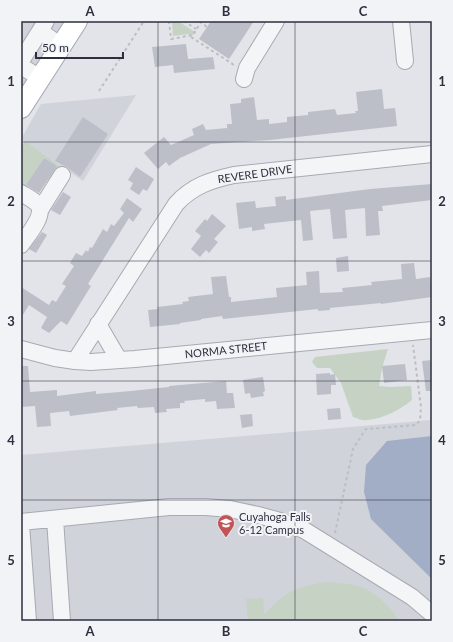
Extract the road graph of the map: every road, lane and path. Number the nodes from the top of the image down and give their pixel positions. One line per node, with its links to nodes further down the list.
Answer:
1 (77, 21): 11 (main road)
2 (144, 21): 17 (path)
3 (169, 21): 10 (path)
4 (184, 21): 9 (path)
5 (276, 21): 15 (street)
6 (401, 21): 13 (street)
7 (43, 26): 11 (street); 12 (street)
8 (208, 27): 9 (path)
9 (196, 29): 10 (path)
10 (190, 36): 15 (path)
11 (61, 46): 16 (main road)
12 (21, 61)
13 (405, 61)
14 (21, 66): 16 (street)
15 (242, 73)
16 (40, 78): 18 (main road)
17 (99, 91)
18 (21, 108)
19 (432, 154): 24 (street, REVERE DRIVE)
20 (62, 176): 22 (street)
21 (21, 192): 22 (street)
22 (40, 210): 23 (street)
23 (22, 243)
24 (98, 324): 28 (street); 29 (street, REVERE DRIVE)
25 (432, 330): 26 (street, NORMA STREET)
26 (412, 332): 28 (street, NORMA STREET); 32 (path)
27 (21, 349): 29 (street, NORMA STREET)
28 (119, 360): 29 (street, NORMA STREET)
29 (75, 361)
30 (55, 519): 31 (street); 32 (street); 35 (street)
31 (21, 523): 34 (street)
32 (328, 545): 33 (street)
33 (432, 614)
34 (28, 621)
35 (62, 621)

